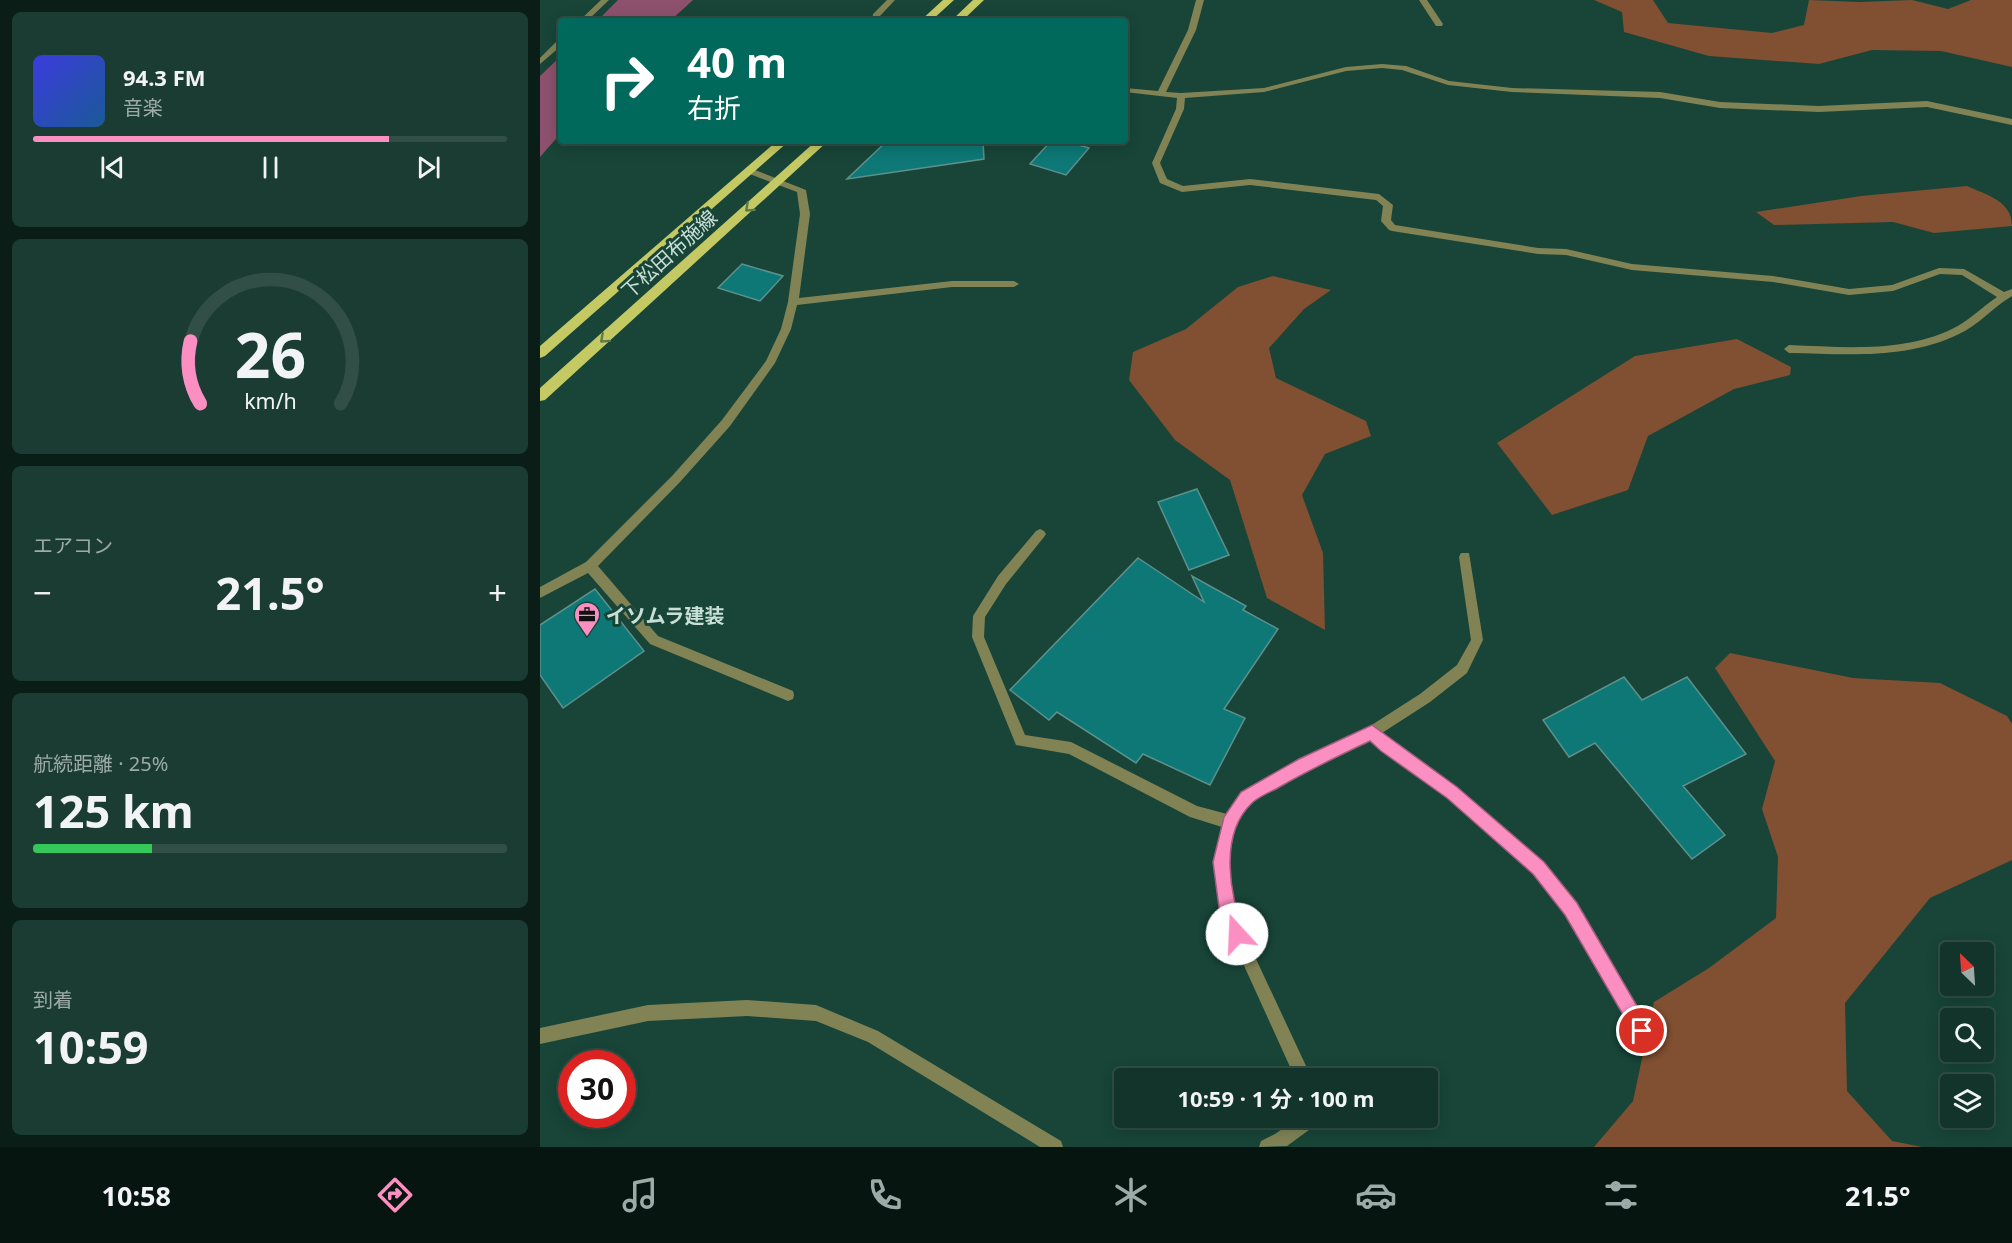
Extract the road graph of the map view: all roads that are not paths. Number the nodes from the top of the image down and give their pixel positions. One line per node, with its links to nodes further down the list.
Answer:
1 (605, 0): 7 (street)
2 (891, 0): 8 (street)
3 (949, 0): 9 (main road)
4 (979, 0): 10 (main road)
5 (1200, 0): 15 (street)
6 (1423, 0): 11 (street)
7 (586, 18)
8 (876, 18)
9 (928, 18)
10 (959, 18)
11 (1439, 24)
12 (558, 45): 13 (street)
13 (540, 62)
14 (1128, 90): 15 (street)
15 (1161, 94): 16 (street)
16 (1180, 96): 17 (street); 23 (street)
17 (2012, 123)
18 (781, 144): 20 (main road, 下松田布施線)
19 (820, 144): 21 (main road, 下松田布施線)
20 (750, 171): 21 (street); 26 (main road, 下松田布施線)
21 (779, 181): 24 (street); 27 (main road, 下松田布施線, one-way to 27)
22 (1014, 284): 24 (street)
23 (2008, 294): 25 (street)
24 (793, 302): 30 (street)
25 (1790, 349)
26 (540, 352)
27 (540, 396)
28 (1040, 534): 34 (street)
29 (1465, 557): 33 (street)
30 (590, 566): 31 (street); 32 (street)
31 (540, 593)
32 (788, 695)
33 (1372, 732): 34 (street); 35 (street)
34 (1230, 822): 37 (street)
35 (1642, 1031)
36 (540, 1036): 39 (street)
37 (1299, 1068)
38 (1297, 1128): 40 (street)
39 (1055, 1147)
40 (1267, 1147)

